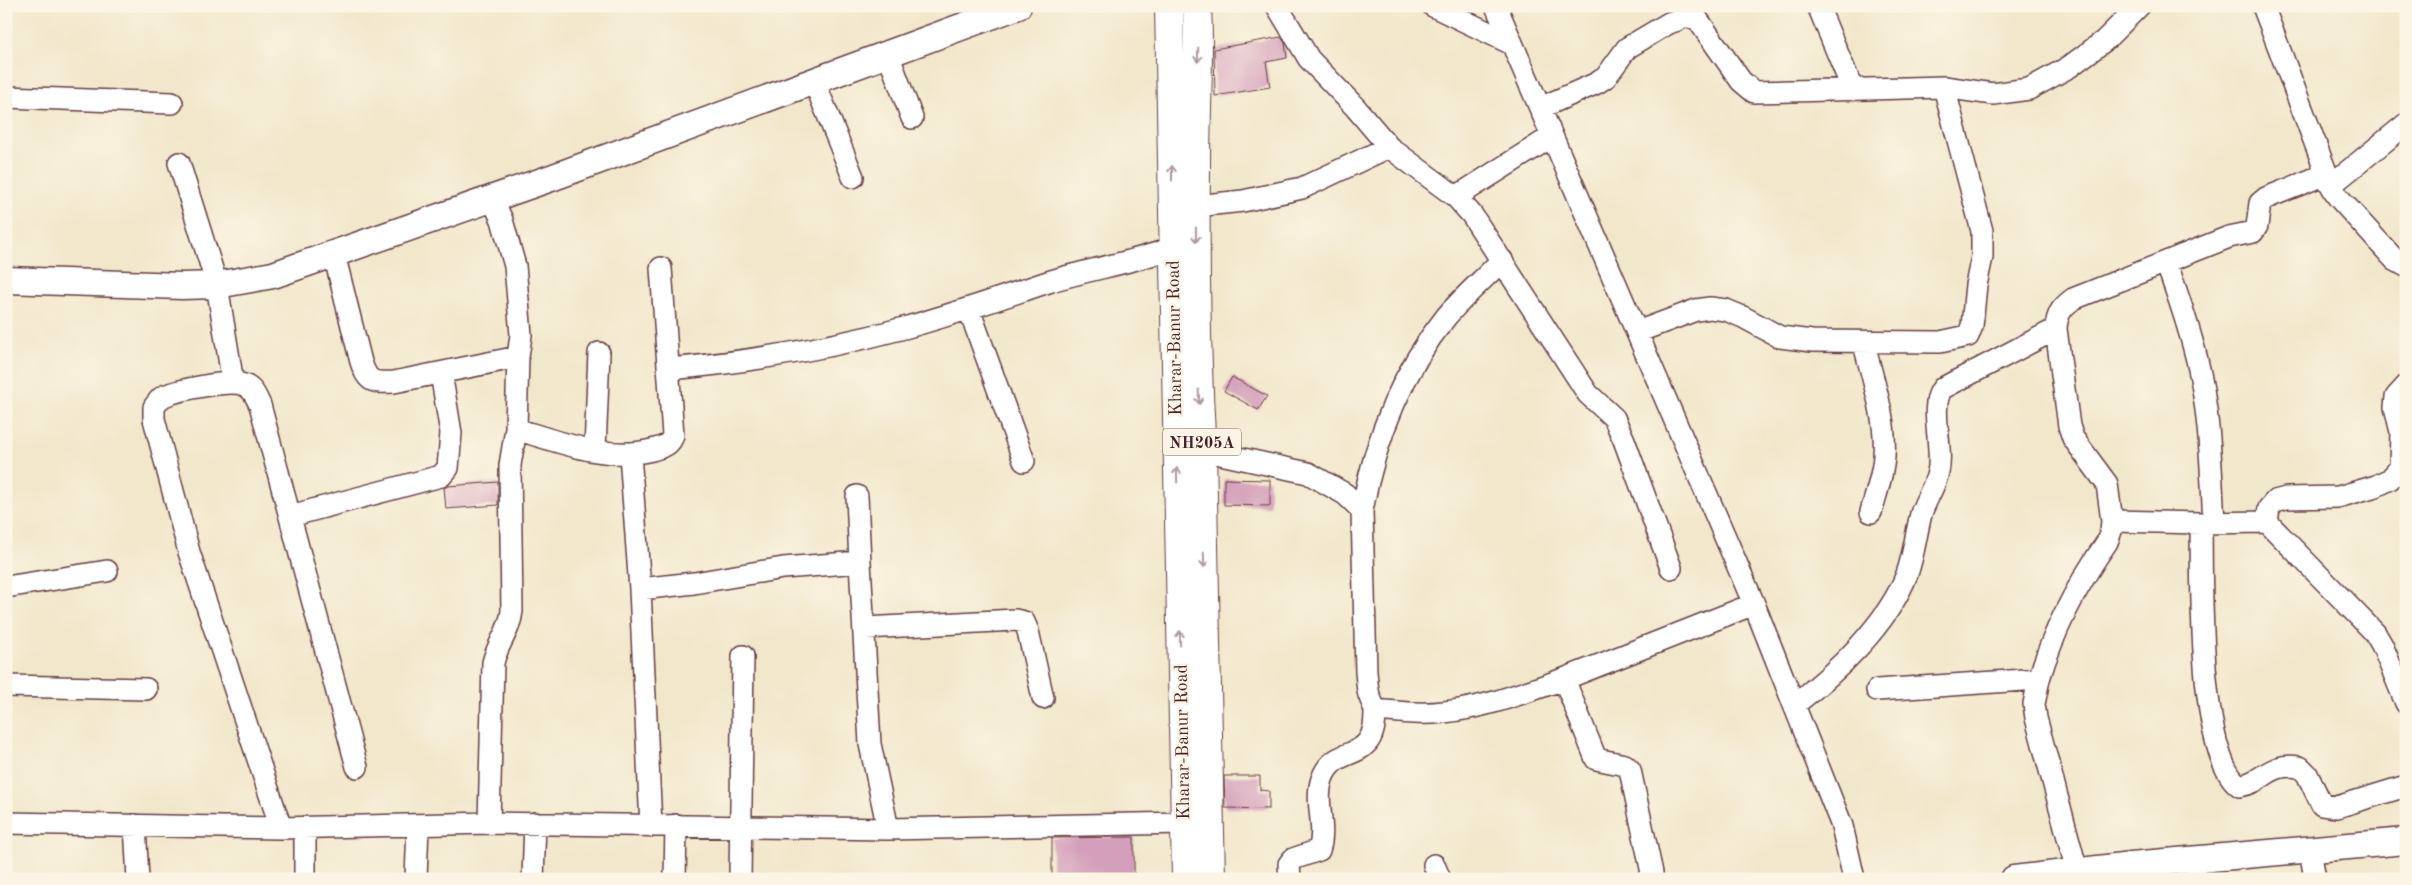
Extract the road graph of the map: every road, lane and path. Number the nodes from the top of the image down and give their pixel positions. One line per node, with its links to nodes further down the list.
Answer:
1 (1018, 6): 11 (street)
2 (1169, 6): 28 (highway, Kharar-Banur Road / NH205A, one-way to 2)
3 (1197, 6): 27 (highway, NH205A, one-way to 27)
4 (1278, 6): 21 (street)
5 (1433, 6): 10 (street)
6 (1496, 6): 10 (street)
7 (1818, 6): 14 (street)
8 (2138, 6): 13 (street)
9 (2263, 6): 24 (street)
10 (1510, 43): 17 (street)
11 (888, 54): 12 (street); 18 (street)
12 (814, 81): 23 (street); 26 (street)
13 (1944, 87): 14 (street); 39 (street)
14 (1853, 90): 17 (street)
15 (6, 97): 16 (street)
16 (172, 103)
17 (1540, 108): 20 (street)
18 (912, 118)
19 (2406, 124): 24 (street)
20 (1551, 137): 25 (street); 38 (street)
21 (1389, 147): 25 (street); 27 (street)
22 (178, 163): 35 (street)
23 (853, 177)
24 (2329, 180): 31 (street); 32 (street)
25 (1456, 197): 30 (street)
26 (492, 198): 29 (street); 42 (street)
27 (1196, 206): 50 (highway, NH205A, one-way to 50)
28 (1172, 248): 36 (street); 82 (highway, Kharar-Banur Road / NH205A, one-way to 28)
29 (334, 254): 35 (street); 45 (street)
30 (1502, 260): 54 (street); 61 (street)
31 (2166, 262): 37 (street); 59 (street)
32 (2406, 266)
33 (662, 268): 44 (street)
34 (6, 280): 35 (street)
35 (217, 285): 46 (street)
36 (969, 309): 44 (street); 52 (street)
37 (2056, 329): 43 (street); 57 (street)
38 (1637, 332): 40 (street); 65 (street)
39 (1968, 336): 40 (street); 43 (street)
40 (1864, 343): 55 (street)
41 (598, 353): 49 (street)
42 (518, 357): 45 (street); 48 (street)
43 (1980, 368): 75 (street)
44 (669, 369): 51 (street)
45 (441, 373): 56 (street)
46 (233, 383): 56 (street); 88 (street)
47 (2406, 386): 58 (street)
48 (516, 429): 49 (street); 80 (street)
49 (594, 450): 51 (street)
50 (1202, 450): 54 (street); 102 (highway, NH205A, one-way to 102)
51 (630, 454): 64 (street)
52 (1024, 461)
53 (857, 496): 60 (street)
54 (1362, 510): 76 (street)
55 (1871, 512)
56 (290, 516): 77 (street)
57 (2112, 521): 59 (street); 69 (street)
58 (2267, 522): 59 (street); 74 (street)
59 (2208, 523): 78 (street)
60 (860, 562): 64 (street); 66 (street)
61 (1671, 568)
62 (107, 571): 63 (street)
63 (6, 587)
64 (640, 590): 86 (street)
65 (1754, 604): 68 (street); 75 (street)
66 (865, 628): 73 (street); 90 (street)
67 (743, 656): 87 (street)
68 (1564, 679): 76 (street); 104 (street)
69 (2038, 679): 72 (street); 93 (street)
70 (6, 686): 71 (street)
71 (146, 689)
72 (1878, 690)
73 (1042, 698)
74 (2406, 703)
75 (1794, 705): 105 (street)
76 (1375, 710): 103 (street)
77 (358, 767)
78 (2406, 786)
79 (6, 823): 83 (street)
80 (489, 823): 81 (street); 84 (street)
81 (535, 823): 86 (street); 98 (street)
82 (1184, 823): 90 (street); 101 (highway, Kharar-Banur Road / NH205A)
83 (136, 825): 88 (street); 95 (street)
84 (418, 825): 89 (street); 97 (street)
85 (676, 825): 86 (street); 87 (street); 99 (street)
86 (650, 826)
87 (742, 826): 90 (street); 100 (street)
88 (281, 828): 89 (street)
89 (305, 828): 96 (street)
90 (888, 829)
91 (2406, 841): 92 (street)
92 (2310, 849): 94 (street); 107 (street)
93 (2077, 870): 94 (street); 106 (street)
94 (2159, 871)
95 (138, 879)
96 (305, 879)
97 (416, 879)
98 (533, 879)
99 (675, 879)
100 (740, 879)
101 (1186, 879)
102 (1211, 879)
103 (1290, 879)
104 (1649, 879)
105 (1854, 879)
106 (2014, 879)
107 (2315, 879)

